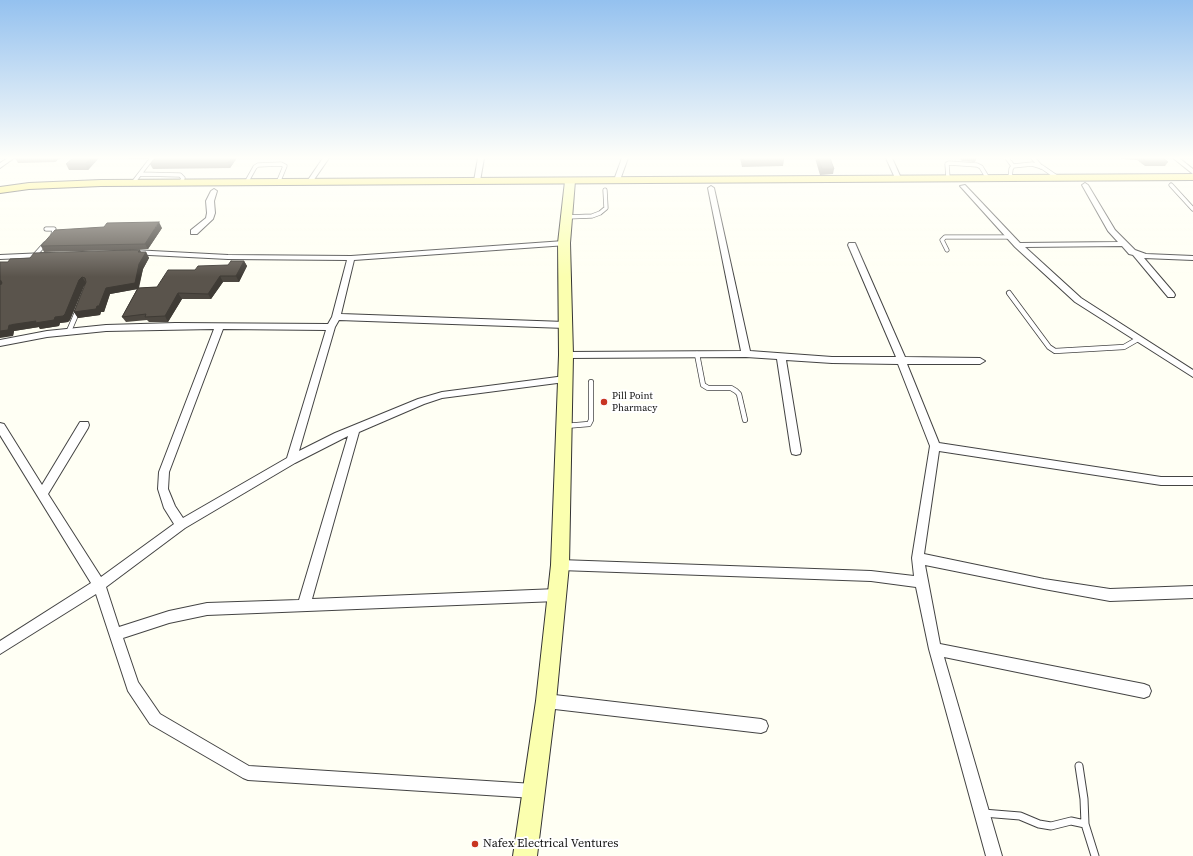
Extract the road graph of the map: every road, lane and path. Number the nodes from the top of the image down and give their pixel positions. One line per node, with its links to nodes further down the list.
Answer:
1 (211, 198): 11 (street)
2 (569, 198): 9 (street)
3 (605, 198): 9 (lane)
4 (713, 198): 36 (street)
5 (974, 198): 12 (street)
6 (1092, 198): 15 (street)
7 (1183, 198): 8 (lane)
8 (1193, 209)
9 (567, 217): 13 (street)
10 (46, 229): 20 (lane)
11 (194, 232)
12 (1011, 237): 14 (street); 17 (lane)
13 (564, 244): 23 (street); 29 (street)
14 (1018, 244): 15 (street); 33 (street)
15 (1124, 244): 19 (street)
16 (852, 245): 40 (street)
17 (947, 250)
18 (126, 252): 23 (street)
19 (1136, 254): 24 (street); 26 (street)
20 (35, 255): 21 (street); 22 (street)
21 (50, 255)
22 (0, 257)
23 (351, 258): 28 (street)
24 (1193, 258)
25 (1009, 293): 33 (lane)
26 (1171, 295)
27 (81, 302): 32 (lane)
28 (336, 316): 29 (street); 31 (street)
29 (565, 325): 37 (street)
30 (220, 326): 31 (street); 32 (street); 54 (street)
31 (331, 327): 51 (street)
32 (69, 331): 34 (street)
33 (1138, 339): 41 (street)
34 (0, 343)
35 (697, 354): 36 (street); 37 (street); 44 (lane)
36 (746, 354): 38 (street)
37 (566, 355): 42 (street)
38 (781, 356): 40 (street); 50 (street)
39 (980, 361): 40 (street)
40 (901, 362): 49 (street)
41 (1193, 374)
42 (566, 379): 46 (street); 48 (street)
43 (591, 382): 46 (lane)
44 (745, 420)
45 (84, 425): 53 (street)
46 (564, 426): 56 (street)
47 (0, 427): 53 (street)
48 (355, 429): 51 (street); 61 (street)
49 (934, 446): 52 (street); 55 (street)
50 (796, 451)
51 (291, 460): 54 (street)
52 (1193, 481)
53 (42, 494): 58 (street)
54 (181, 525): 58 (street)
55 (918, 558): 57 (street); 59 (street)
56 (560, 565): 57 (street); 60 (street)
57 (921, 582): 64 (street)
58 (99, 585): 62 (street); 63 (street)
59 (1193, 592)
60 (557, 595): 61 (street); 66 (street)
61 (304, 605): 62 (street)
62 (116, 634): 69 (street)
63 (0, 648)
64 (935, 649): 65 (street); 70 (street)
65 (1144, 690)
66 (546, 701): 67 (street); 69 (street)
67 (761, 726)
68 (1079, 766): 71 (lane)
69 (534, 791): 72 (street)
70 (982, 813): 71 (lane); 73 (street)
71 (1085, 824): 74 (lane)
72 (526, 856)
73 (994, 856)
74 (1095, 856)

